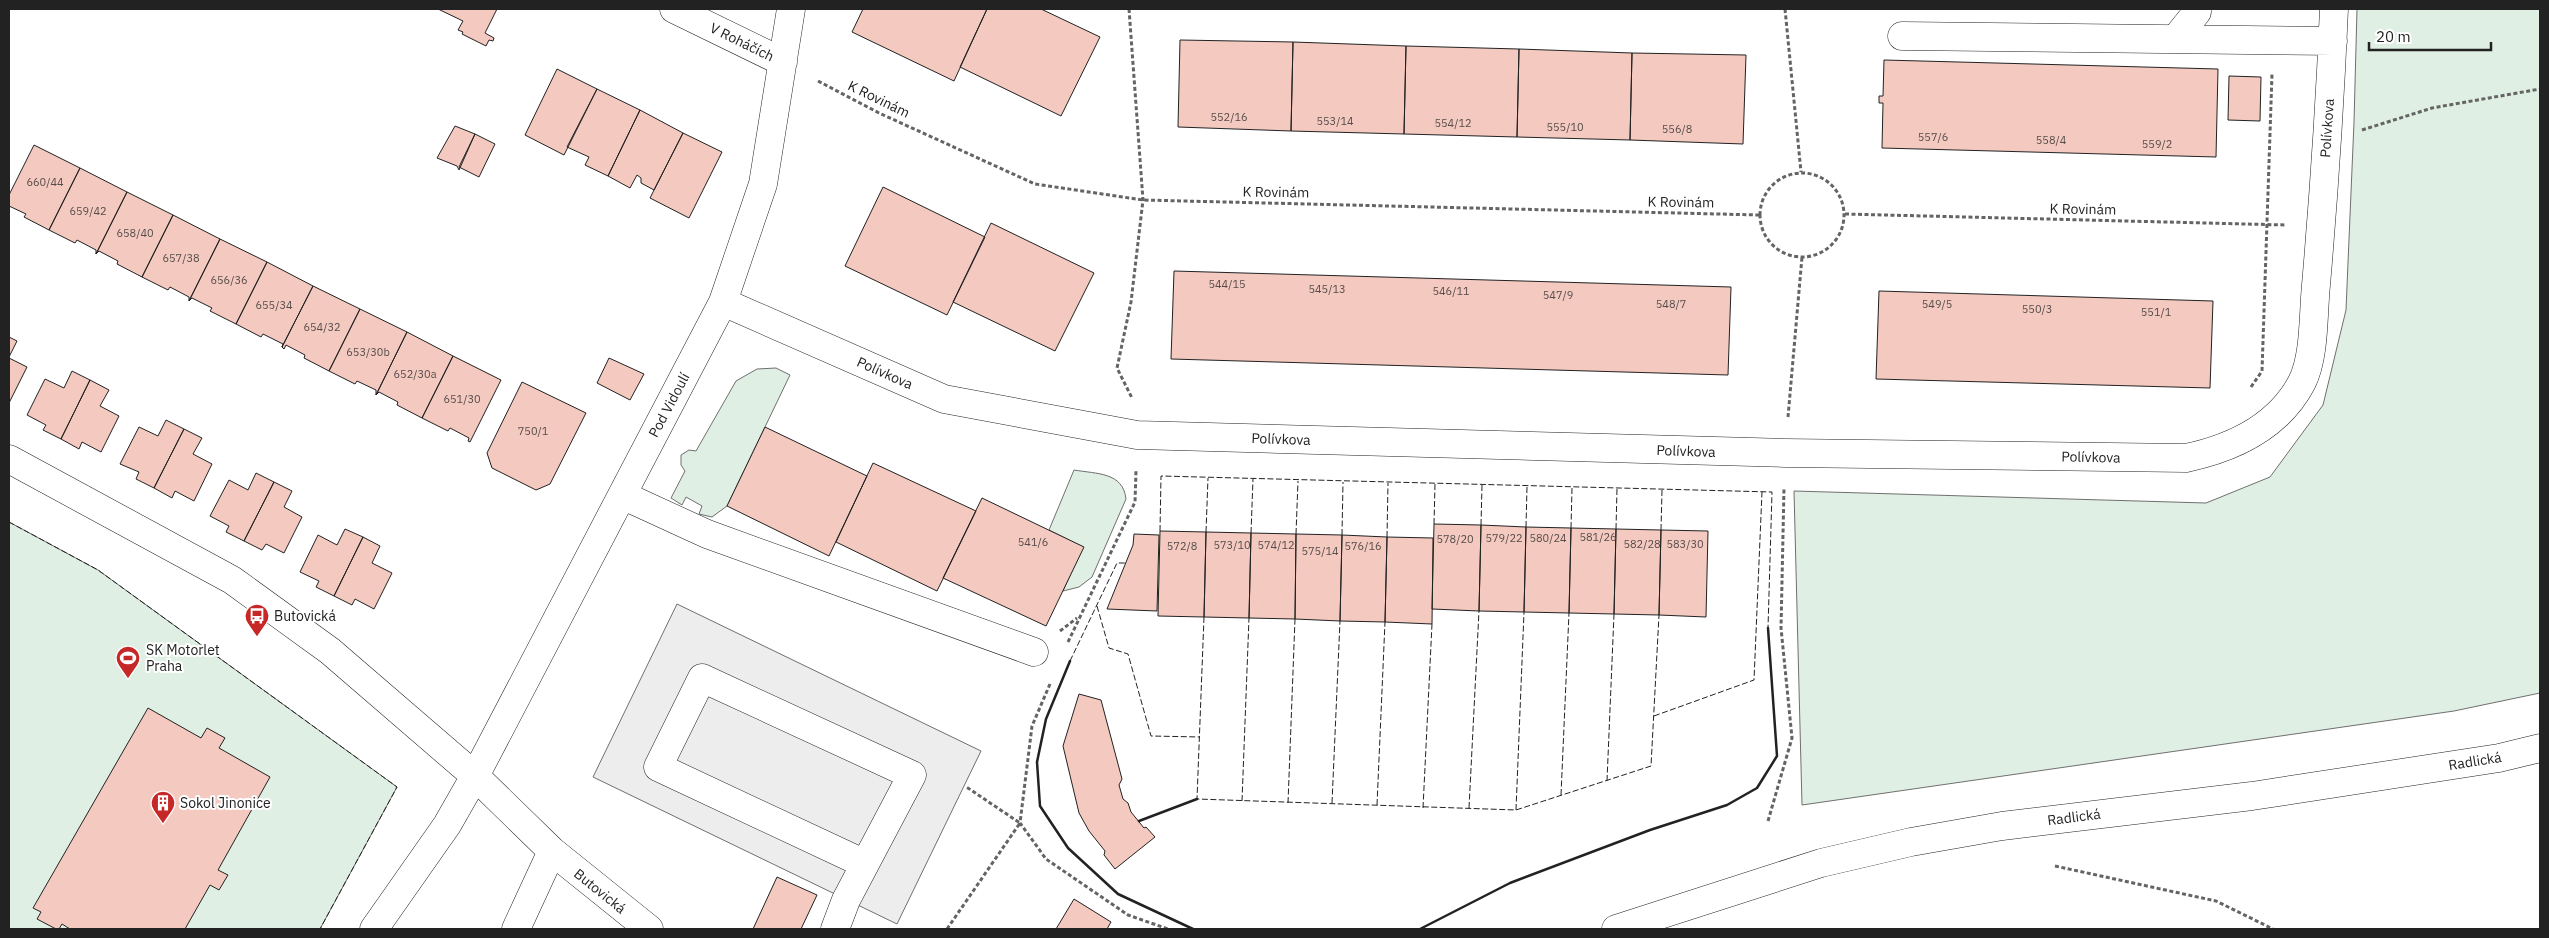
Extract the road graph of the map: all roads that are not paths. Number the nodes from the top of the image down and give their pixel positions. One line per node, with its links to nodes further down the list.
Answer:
1 (674, 9): 8 (street, V Roháčích)
2 (791, 9): 8 (street, Pod Vidoulí)
3 (2197, 9): 6 (street)
4 (2334, 9): 7 (street, Polívkova)
5 (1902, 36): 6 (street)
6 (2176, 38): 7 (street)
7 (2333, 41): 9 (street, Polívkova)
8 (783, 62): 9 (street, Pod Vidoulí)
9 (723, 302): 11 (street, Pod Vidoulí)
10 (9, 459): 14 (street, Butovická)
11 (622, 495): 12 (street); 14 (street, Pod Vidoulí)
12 (1034, 652)
13 (2540, 748): 21 (street, Radlická)
14 (475, 776): 15 (street, Butovická); 17 (street)
15 (552, 851): 18 (street); 19 (street, Butovická)
16 (865, 864): 16 (street); 20 (street)
17 (374, 929)
18 (516, 929)
19 (649, 929)
20 (835, 929)
21 (1616, 929)

